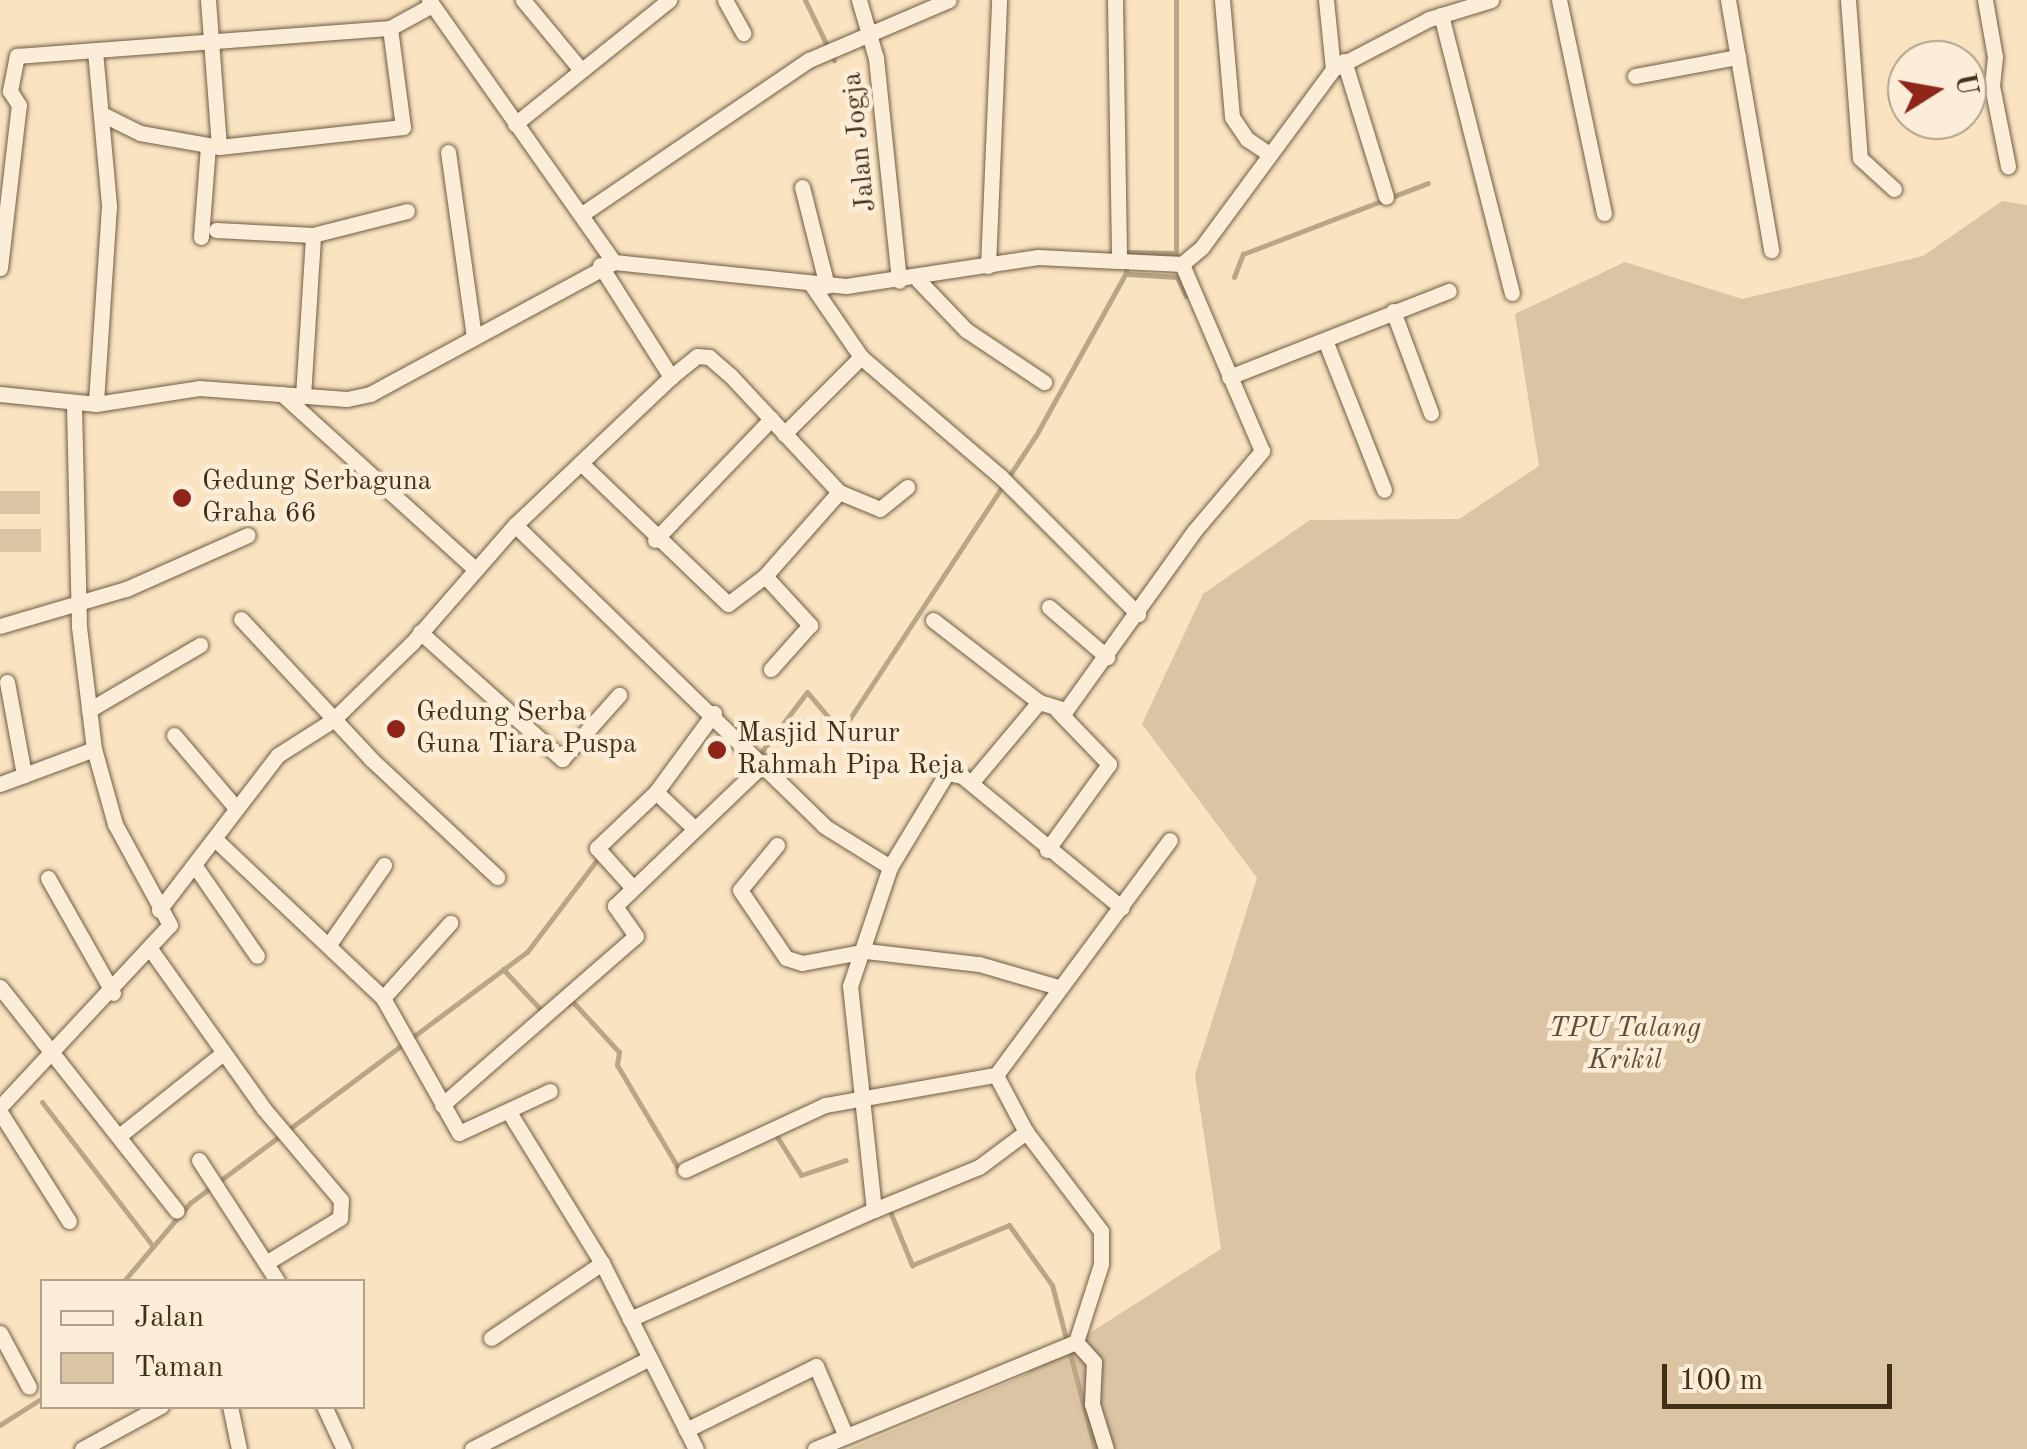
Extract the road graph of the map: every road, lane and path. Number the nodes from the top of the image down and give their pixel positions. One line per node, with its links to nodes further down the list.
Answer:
1 (208, 0): 22 (street)
2 (523, 0): 26 (street)
3 (669, 0): 26 (street)
4 (725, 0): 21 (street)
5 (859, 0): 20 (street, Jalan Jogja)
6 (999, 0): 48 (street)
7 (1115, 0): 45 (street)
8 (1222, 0): 33 (street)
9 (1326, 0): 25 (street)
10 (1428, 0): 18 (street)
11 (1491, 0): 18 (street)
12 (1559, 0): 39 (street)
13 (1728, 0): 24 (street)
14 (1848, 0): 36 (street)
15 (1985, 0): 34 (street)
16 (944, 1): 20 (street)
17 (430, 3): 19 (street); 30 (street)
18 (1435, 17): 25 (street); 54 (street)
19 (390, 28): 22 (street); 31 (street)
20 (870, 30): 40 (street); 51 (street, Jalan Jogja)
21 (743, 33)
22 (210, 42): 23 (street); 31 (street)
23 (95, 51): 28 (street); 29 (street)
24 (1738, 57): 27 (street); 44 (street)
25 (1338, 65): 33 (street); 37 (street)
26 (580, 69): 30 (street)
27 (1635, 76)
28 (5, 90): 49 (street)
29 (102, 114): 31 (street); 66 (street)
30 (515, 124): 40 (street)
31 (214, 146): 43 (street)
32 (448, 152): 56 (street)
33 (1269, 154): 47 (street)
34 (2008, 166)
35 (802, 187): 52 (street)
36 (1894, 189)
37 (1386, 197)
38 (408, 210): 42 (street)
39 (1604, 213)
40 (582, 214): 46 (street)
41 (216, 230): 42 (street)
42 (313, 235): 64 (street)
43 (200, 237)
44 (1771, 250)
45 (1122, 261): 47 (street); 48 (street)
46 (607, 264): 52 (street); 56 (street); 59 (street)
47 (1182, 264): 60 (street)
48 (988, 266): 50 (street)
49 (0, 268)
50 (918, 280): 51 (street); 61 (street)
51 (900, 281): 52 (street)
52 (819, 285): 58 (street)
53 (1449, 290): 55 (street)
54 (1512, 292)
55 (1393, 311): 57 (street); 67 (street)
56 (474, 336): 64 (street)
57 (1325, 340): 60 (street); 72 (street)
58 (860, 357): 69 (street); 81 (street)
59 (671, 377): 68 (street); 70 (street)
60 (1229, 377): 81 (street)
61 (1044, 382)
62 (279, 392): 64 (street); 66 (street); 77 (street)
63 (0, 394): 65 (street)
64 (302, 396)
65 (74, 403): 66 (street); 79 (street)
66 (96, 404)
67 (1431, 414)
68 (770, 419): 69 (street); 76 (street)
69 (784, 434): 73 (street)
70 (581, 464): 74 (street); 76 (street)
71 (907, 487): 73 (street)
72 (1384, 490)
73 (840, 492): 78 (street)
74 (515, 525): 77 (street); 94 (street)
75 (248, 535): 79 (street)
76 (655, 540): 78 (street)
77 (474, 568): 85 (street)
78 (764, 576): 88 (street)
79 (80, 602): 84 (street); 92 (street)
80 (1048, 607): 87 (street)
81 (1138, 614): 87 (street)
82 (241, 619): 95 (street)
83 (933, 620): 91 (street)
84 (0, 626)
85 (420, 632): 90 (street); 95 (street)
86 (200, 644): 92 (street)
87 (1107, 657): 93 (street)
88 (771, 669)
89 (6, 682): 99 (street)
90 (619, 695)
91 (1040, 702): 93 (street); 101 (street)
92 (89, 710): 97 (street)
93 (1057, 710): 108 (street)
94 (714, 713): 98 (street); 102 (street)
95 (333, 720): 103 (street); 112 (street)
96 (174, 735): 103 (street)
97 (94, 749): 99 (street); 116 (street)
98 (758, 756): 104 (street); 111 (street)
99 (24, 775): 100 (street)
100 (0, 784)
101 (971, 784): 108 (street); 111 (street)
102 (660, 795): 104 (street); 114 (street)
103 (236, 808): 105 (street)
104 (694, 828): 114 (street)
105 (216, 840): 110 (street); 118 (street)
106 (1170, 840): 115 (street)
107 (777, 845): 120 (street)
108 (1047, 850): 115 (street)
109 (384, 865): 118 (street)
110 (195, 866): 116 (street); 121 (street)
111 (890, 867): 120 (street)
112 (497, 877)
113 (48, 878): 124 (street)
114 (634, 888): 131 (street)
115 (1122, 908): 123 (street)
116 (159, 910): 119 (street)
117 (450, 923): 125 (street)
118 (330, 943): 125 (street)
119 (150, 950): 124 (street); 127 (street)
120 (866, 951): 123 (street); 130 (street)
121 (257, 956)
122 (0, 986): 126 (street)
123 (1058, 988): 128 (street)
124 (112, 993): 126 (street)
125 (383, 998): 131 (street)
126 (53, 1052): 132 (street); 135 (street)
127 (223, 1053): 135 (street); 141 (street)
128 (996, 1075): 130 (street); 134 (street)
129 (550, 1091): 133 (street)
130 (864, 1100): 137 (street); 139 (street)
131 (442, 1105): 133 (street)
132 (0, 1110): 140 (street)
133 (509, 1112): 142 (street)
134 (1026, 1132): 139 (street); 147 (street)
135 (119, 1136): 138 (street)
136 (203, 1165): 141 (street)
137 (684, 1170)
138 (177, 1210)
139 (874, 1210): 144 (street)
140 (69, 1221)
141 (269, 1262): 143 (street)
142 (602, 1263): 144 (street); 146 (street)
143 (277, 1279)
144 (630, 1319): 148 (street)
145 (0, 1334): 149 (street)
146 (491, 1338)
147 (1068, 1345): 154 (street); 161 (street)
148 (650, 1358): 153 (street); 158 (street)
149 (29, 1387)
150 (155, 1409): 155 (street)
151 (231, 1409): 156 (street)
152 (325, 1409): 157 (street)
153 (686, 1430): 154 (street); 159 (street)
154 (845, 1434): 160 (street)
155 (82, 1449)
156 (239, 1449)
157 (344, 1449)
158 (472, 1449)
159 (696, 1449)
160 (815, 1449)
161 (1106, 1449)

